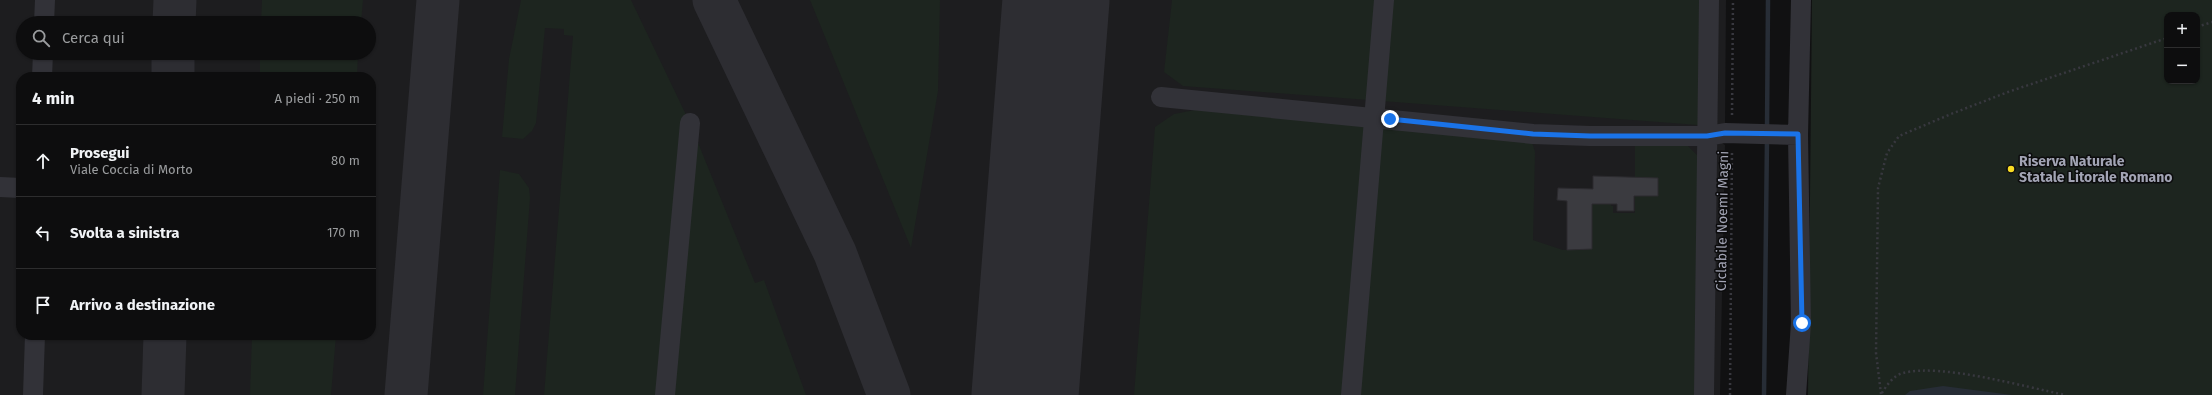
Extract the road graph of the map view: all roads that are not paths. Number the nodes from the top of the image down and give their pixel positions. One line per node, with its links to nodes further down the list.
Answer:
1 (45, 0): 5 (street)
2 (1384, 0): 17 (street)
3 (1709, 0): 10 (street)
4 (1801, 0): 11 (street)
5 (44, 16)
6 (43, 60): 7 (street)
7 (42, 72)
8 (1161, 97): 10 (street)
9 (690, 123): 16 (street)
10 (1724, 134): 11 (street); 18 (street)
11 (1798, 134): 19 (street)
12 (0, 187): 13 (street)
13 (16, 188)
14 (35, 340): 15 (street)
15 (33, 395)
16 (665, 395)
17 (1351, 395)
18 (1704, 395)
19 (1796, 395)

